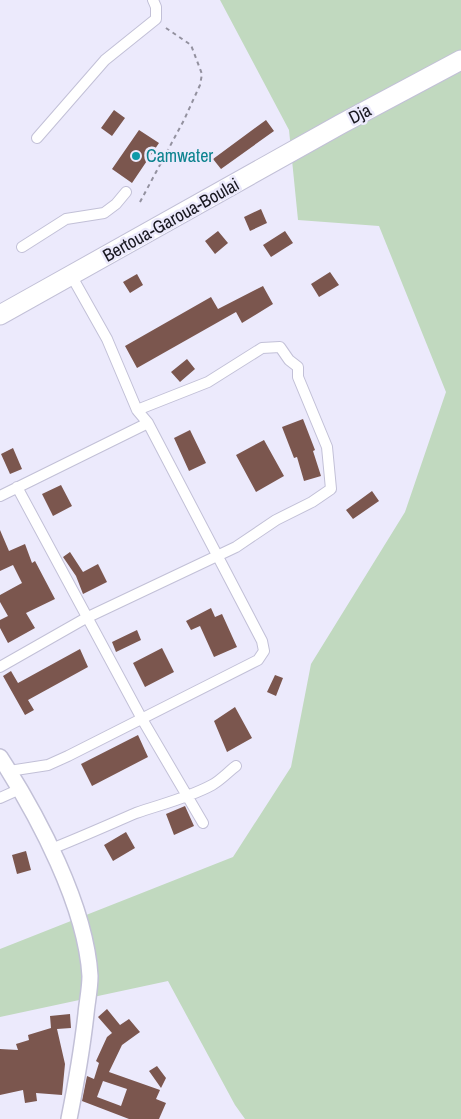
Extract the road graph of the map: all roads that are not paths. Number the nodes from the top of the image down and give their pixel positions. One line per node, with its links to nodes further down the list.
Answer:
1 (153, 0): 4 (street)
2 (461, 60): 3 (highway, Dja)
3 (341, 124): 7 (highway, Bertoua-Garoua-Boulai)
4 (37, 138)
5 (126, 192): 6 (street)
6 (22, 246)
7 (71, 275): 8 (highway, Bertoua-Garoua-Boulai); 9 (street)
8 (0, 315)
9 (137, 410): 10 (street); 13 (street)
10 (148, 423): 11 (street); 13 (street)
11 (17, 487): 12 (street); 14 (street)
12 (0, 496)
13 (216, 556): 14 (street); 16 (street)
14 (86, 618): 15 (street); 16 (street)
15 (0, 668)
16 (142, 719): 19 (street); 21 (street)
17 (0, 757): 19 (street)
18 (236, 766): 21 (street)
19 (9, 770): 20 (street)
20 (20, 789): 22 (street); 24 (street)
21 (186, 796): 23 (street); 24 (street)
22 (0, 798)
23 (202, 823)
24 (51, 849): 25 (street)
25 (69, 1119)

